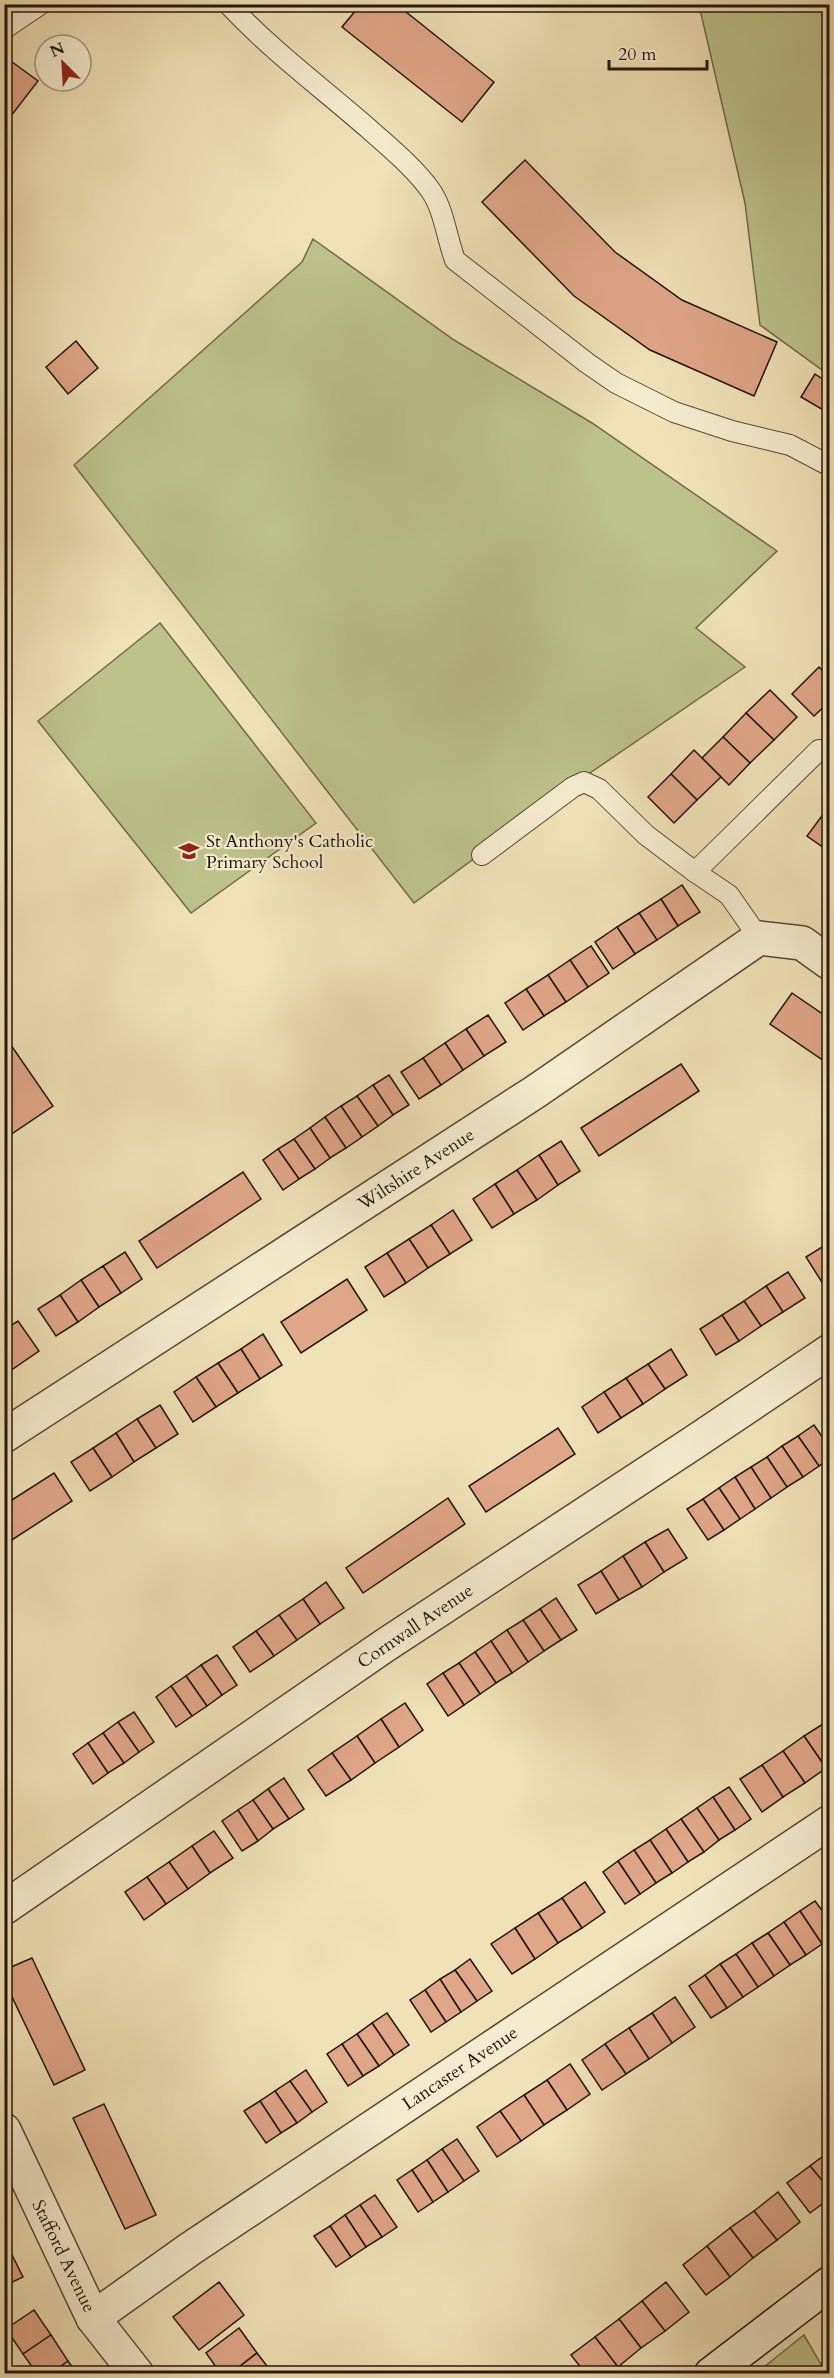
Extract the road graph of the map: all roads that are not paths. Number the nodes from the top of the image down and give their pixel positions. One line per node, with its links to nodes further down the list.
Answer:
1 (41, 4): 3 (lane)
2 (228, 4): 4 (lane)
3 (4, 29)
4 (830, 466)
5 (819, 750): 7 (lane)
6 (482, 855): 7 (lane)
7 (695, 872): 8 (lane)
8 (759, 938): 9 (street); 11 (street, Wiltshire Avenue)
9 (830, 963)
10 (830, 1351): 13 (street, Cornwall Avenue)
11 (4, 1436)
12 (830, 1822): 16 (street, Lancaster Avenue)
13 (4, 1908)
14 (4, 2130): 16 (street, Stafford Avenue)
15 (830, 2283): 18 (street)
16 (93, 2318): 17 (street, Stafford Avenue)
17 (137, 2373)
18 (711, 2373)

